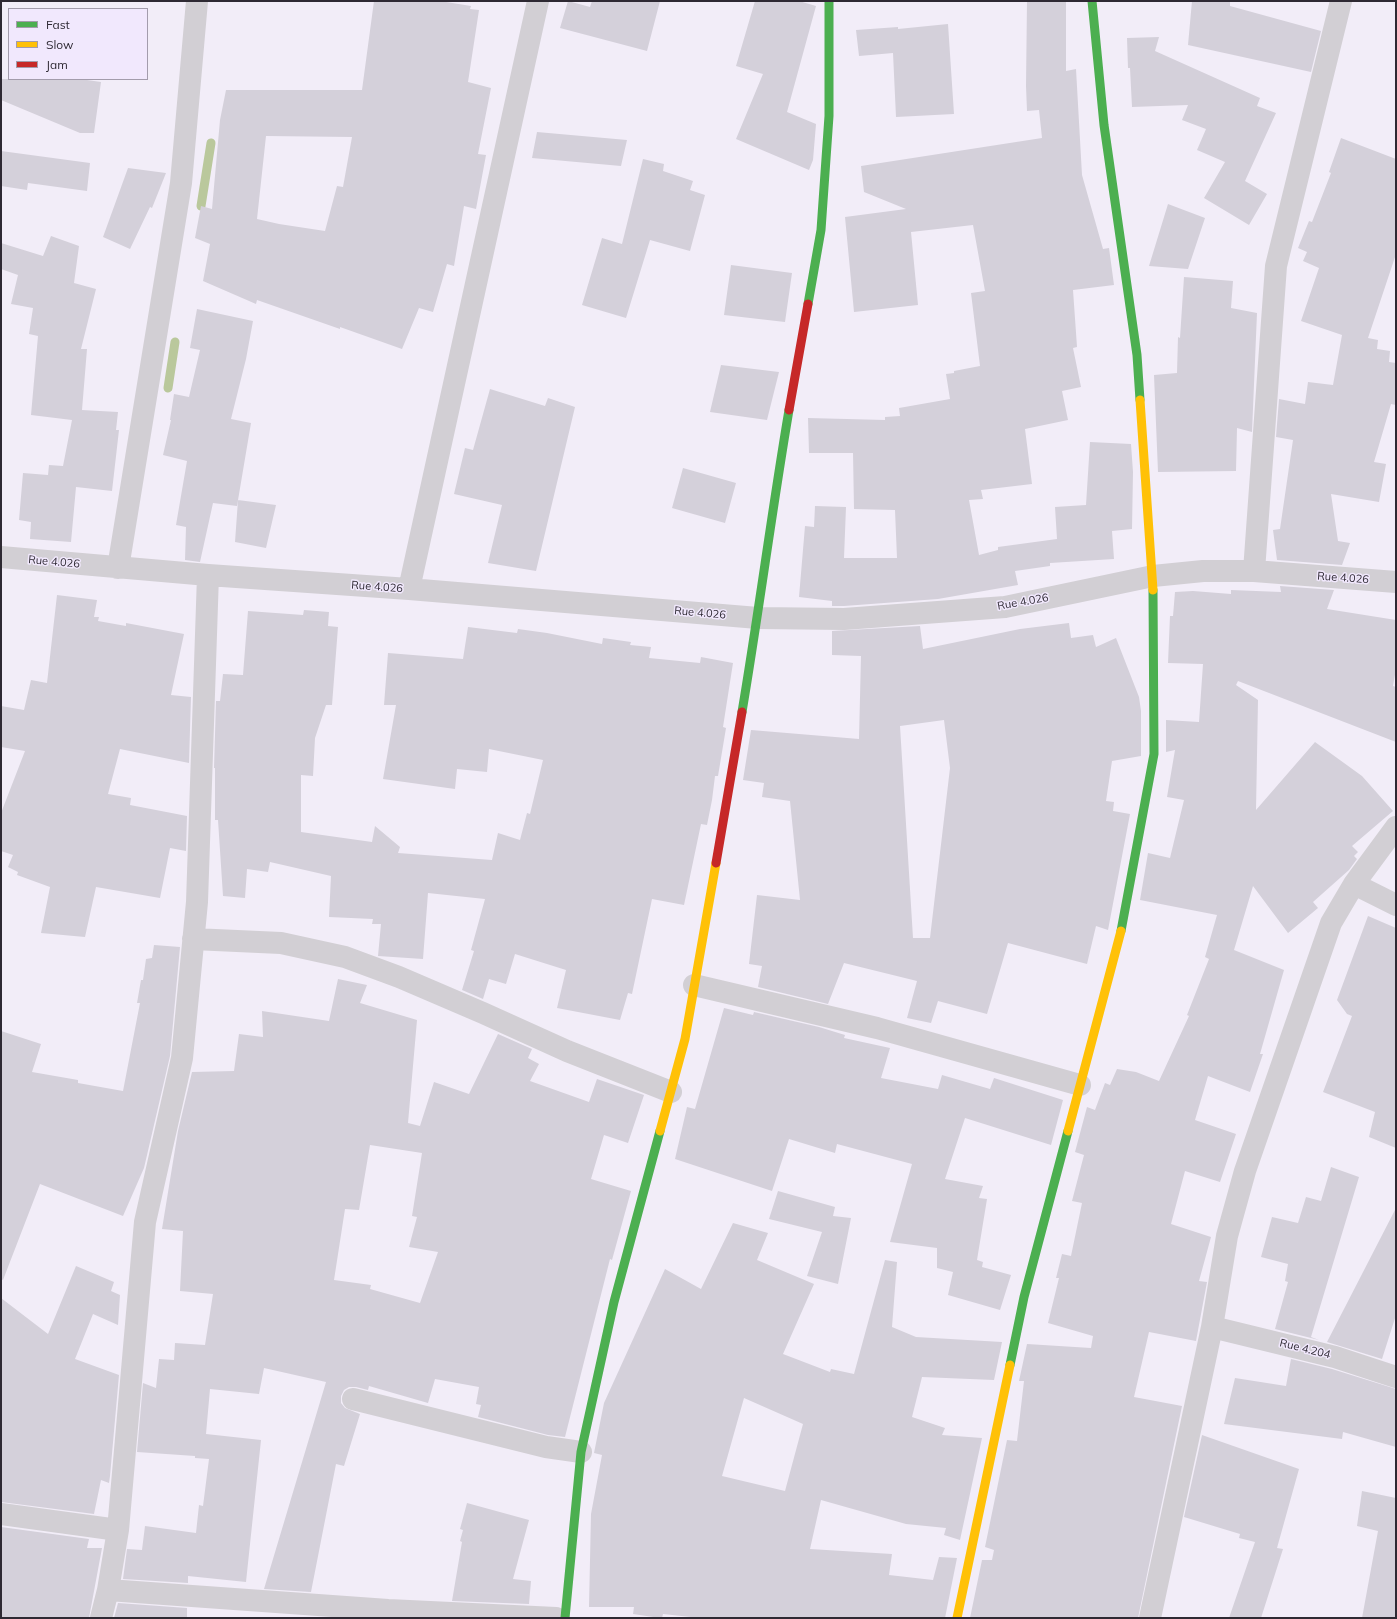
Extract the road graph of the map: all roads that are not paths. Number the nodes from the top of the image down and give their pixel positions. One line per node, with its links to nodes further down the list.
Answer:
1 (197, 1): 7 (street)
2 (538, 1): 12 (street)
3 (829, 1): 13 (street)
4 (1092, 1): 10 (street)
5 (1341, 1): 8 (street)
6 (1, 557): 7 (street, Rue 4.026)
7 (118, 568): 9 (street, Rue 4.026)
8 (1254, 571): 10 (street, Rue 4.026); 11 (street, Rue 4.026)
9 (208, 576): 12 (street, Rue 4.026); 17 (street)
10 (1153, 576): 13 (street, Rue 4.026); 19 (street)
11 (1394, 576)
12 (409, 589): 13 (street, Rue 4.026)
13 (758, 618): 18 (street)
14 (1396, 827): 15 (street)
15 (1354, 884): 16 (street); 21 (street)
16 (1396, 905)
17 (193, 939): 20 (street); 26 (street)
18 (694, 985): 19 (street); 20 (street)
19 (1080, 1085): 31 (street)
20 (671, 1092): 24 (street)
21 (1212, 1327): 22 (street, Rue 4.204); 32 (street)
22 (1396, 1377)
23 (353, 1398): 24 (street)
24 (581, 1452): 30 (street)
25 (1, 1514): 26 (street)
26 (118, 1530): 27 (street)
27 (108, 1590): 28 (street); 29 (street)
28 (101, 1618)
29 (556, 1618)
30 (564, 1618)
31 (957, 1618)
32 (1150, 1618)

